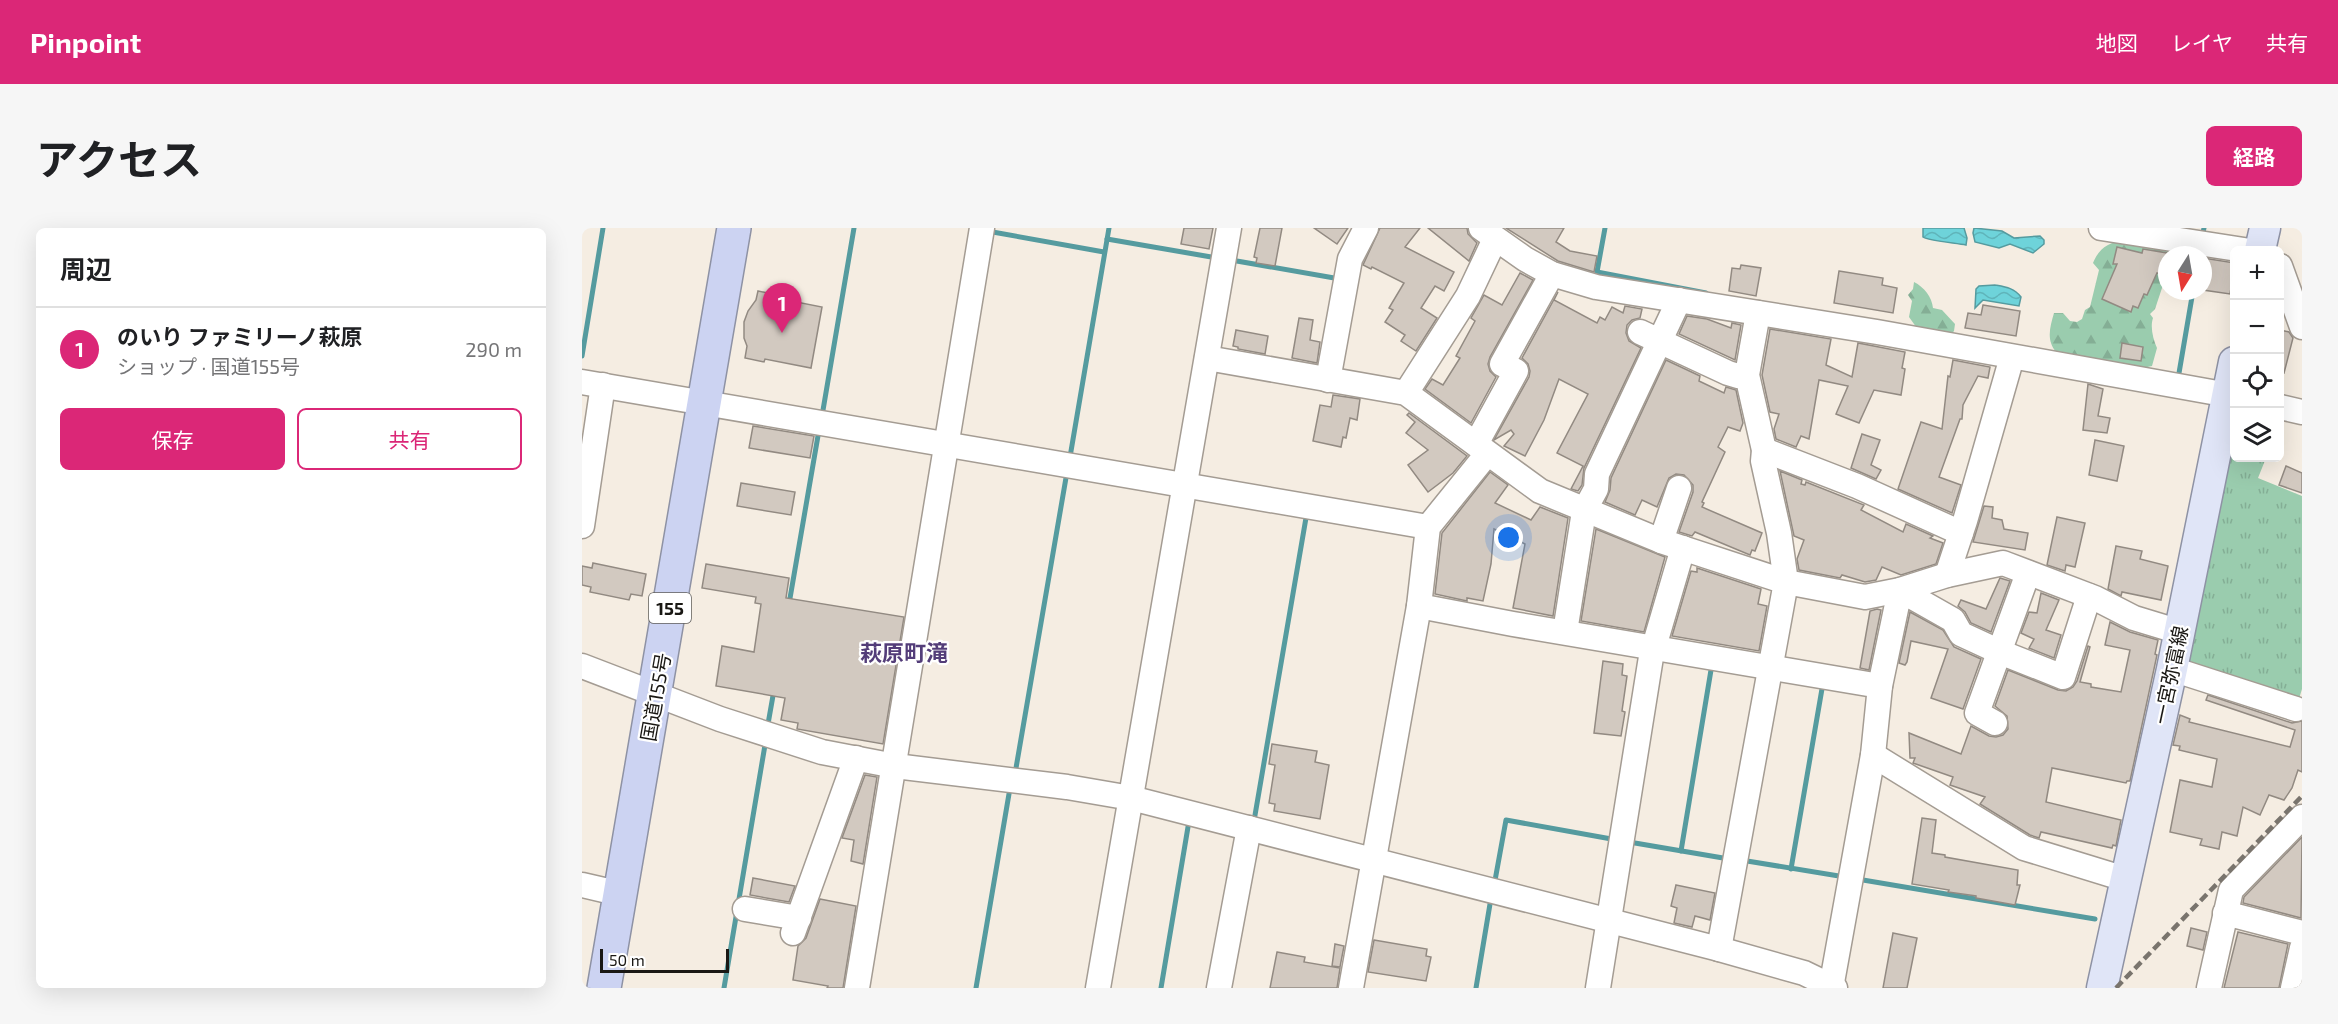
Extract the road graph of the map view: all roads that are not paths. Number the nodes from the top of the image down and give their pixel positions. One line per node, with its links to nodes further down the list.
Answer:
1 (734, 228): 22 (highway, 国道155号 / 155)
2 (982, 228): 25 (street)
3 (1229, 228): 15 (street)
4 (1366, 228): 17 (street)
5 (2101, 228): 7 (street)
6 (1488, 234): 8 (street); 19 (street)
7 (2261, 243)
8 (1552, 274): 10 (street); 26 (street)
9 (2284, 277): 12 (street)
10 (1679, 300): 11 (street); 13 (street)
11 (1758, 313): 14 (street); 16 (street)
12 (2302, 327)
13 (1650, 336): 16 (street); 30 (street)
14 (2012, 357): 20 (street); 33 (street)
15 (1207, 358): 17 (street); 28 (street)
16 (1747, 375): 27 (street)
17 (1328, 380): 19 (street)
18 (592, 383): 22 (street); 31 (street)
19 (1406, 393): 26 (street)
20 (2230, 395)
21 (2230, 400): 43 (main road, 一宮弥富線)
22 (705, 403): 25 (street); 50 (highway, 国道155号 / 155)
23 (2284, 407): 24 (street)
24 (2302, 412)
25 (945, 445): 28 (street); 55 (street)
26 (1482, 449): 30 (street); 32 (street)
27 (1764, 450): 33 (street); 38 (street)
28 (1185, 485): 32 (street); 56 (street)
29 (1679, 488): 34 (street)
30 (1584, 510): 34 (street); 42 (street)
31 (582, 526)
32 (1428, 527): 41 (street)
33 (1960, 537): 35 (street); 37 (street)
34 (1672, 544): 38 (street); 44 (street)
35 (2003, 563): 36 (street); 37 (street)
36 (2028, 573): 40 (street); 45 (street)
37 (1947, 575): 39 (street)
38 (1786, 582): 39 (street); 47 (street)
39 (1900, 590): 45 (street); 49 (street)
40 (2089, 596): 43 (street); 45 (street)
41 (1419, 606): 42 (street); 59 (street)
42 (1564, 632): 44 (street)
43 (2180, 632): 48 (main road, 一宮弥富線)
44 (1654, 648): 47 (street); 65 (street)
45 (2000, 652): 52 (street)
46 (582, 666): 50 (street)
47 (1769, 667): 49 (street); 68 (street)
48 (2172, 669): 51 (street); 60 (main road, 一宮弥富線)
49 (1880, 686): 53 (street)
50 (656, 693): 54 (street); 62 (highway, 国道155号 / 155)
51 (2296, 709)
52 (1995, 723)
53 (1873, 755): 60 (street); 70 (street)
54 (856, 758): 55 (street); 63 (street)
55 (895, 766): 56 (street); 72 (street)
56 (1131, 798): 58 (street); 73 (street)
57 (2302, 817): 64 (street)
58 (1249, 828): 59 (street); 74 (street)
59 (1374, 860): 65 (street); 75 (street)
60 (2125, 879): 69 (main road, 一宮弥富線)
61 (582, 885): 62 (street)
62 (621, 894): 71 (highway, 国道155号 / 155)
63 (745, 909)
64 (2225, 913): 66 (street); 77 (street)
65 (1608, 920): 68 (street); 76 (street)
66 (2302, 933)
67 (2302, 948): 78 (street)
68 (1719, 949): 70 (street)
69 (2100, 985)
70 (1832, 987)
71 (604, 988)
72 (857, 988)
73 (1098, 988)
74 (1219, 988)
75 (1351, 988)
76 (1598, 988)
77 (2209, 988)
78 (2293, 988)

